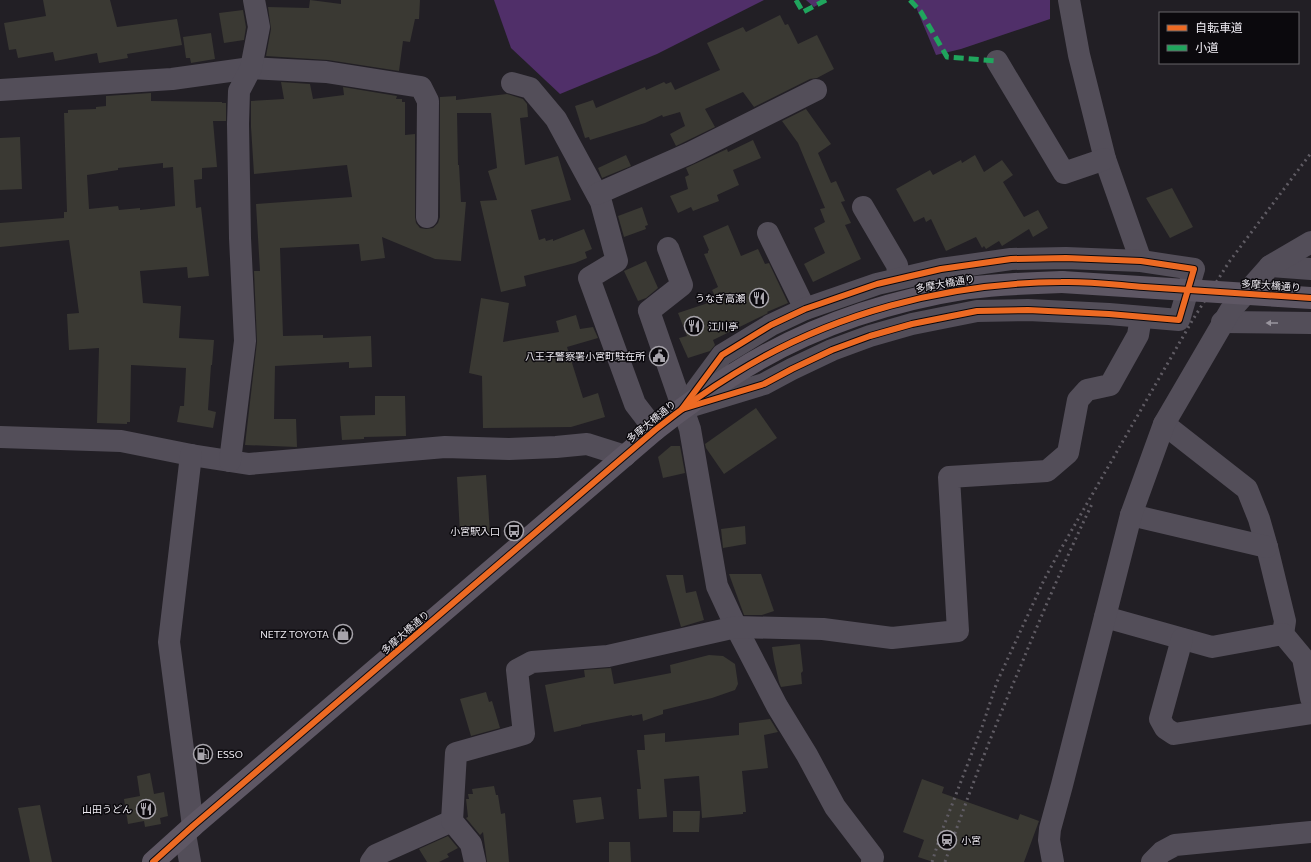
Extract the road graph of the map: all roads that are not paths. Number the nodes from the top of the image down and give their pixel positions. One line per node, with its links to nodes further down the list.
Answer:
1 (254, 0): 4 (street)
2 (1070, 0): 8 (street)
3 (997, 61): 8 (street)
4 (251, 68): 6 (street); 11 (street); 30 (street)
5 (512, 83): 9 (street)
6 (0, 90)
7 (816, 90): 9 (street)
8 (1105, 159): 15 (street)
9 (597, 194): 26 (street)
10 (863, 207): 18 (street)
11 (427, 217)
12 (768, 233): 20 (street)
13 (1311, 242): 16 (street)
14 (668, 248): 24 (street)
15 (1141, 261): 18 (street); 21 (street)
16 (1270, 266): 17 (street); 22 (street)
17 (1311, 270)
18 (899, 278): 20 (street)
19 (1311, 298): 24 (main road, 多摩大橋通り, bridge)
20 (805, 309): 24 (street)
21 (1141, 317): 24 (street); 34 (street)
22 (1222, 322): 23 (street, one-way to 22); 25 (street)
23 (1311, 323)
24 (682, 409): 26 (main road, 多摩大橋通り); 34 (street)
25 (1164, 424): 31 (street); 32 (street)
26 (655, 430): 29 (main road, 多摩大橋通り)
27 (0, 437): 28 (street)
28 (191, 455): 30 (street); 40 (street)
29 (626, 456): 30 (street); 40 (main road, 多摩大橋通り)
30 (230, 461)
31 (1131, 515): 32 (street); 33 (street)
32 (1267, 547): 35 (street)
33 (1105, 618): 36 (street); 47 (street)
34 (736, 627): 39 (street); 46 (street)
35 (1283, 634): 36 (street); 37 (street)
36 (1182, 638): 38 (street)
37 (1311, 698)
38 (1311, 713)
39 (452, 821): 44 (street); 45 (street)
40 (189, 830): 42 (main road, 多摩大橋通り); 43 (street)
41 (1311, 832): 48 (street)
42 (152, 862)
43 (190, 862)
44 (371, 862)
45 (475, 862)
46 (872, 862)
47 (1053, 862)
48 (1152, 862)

